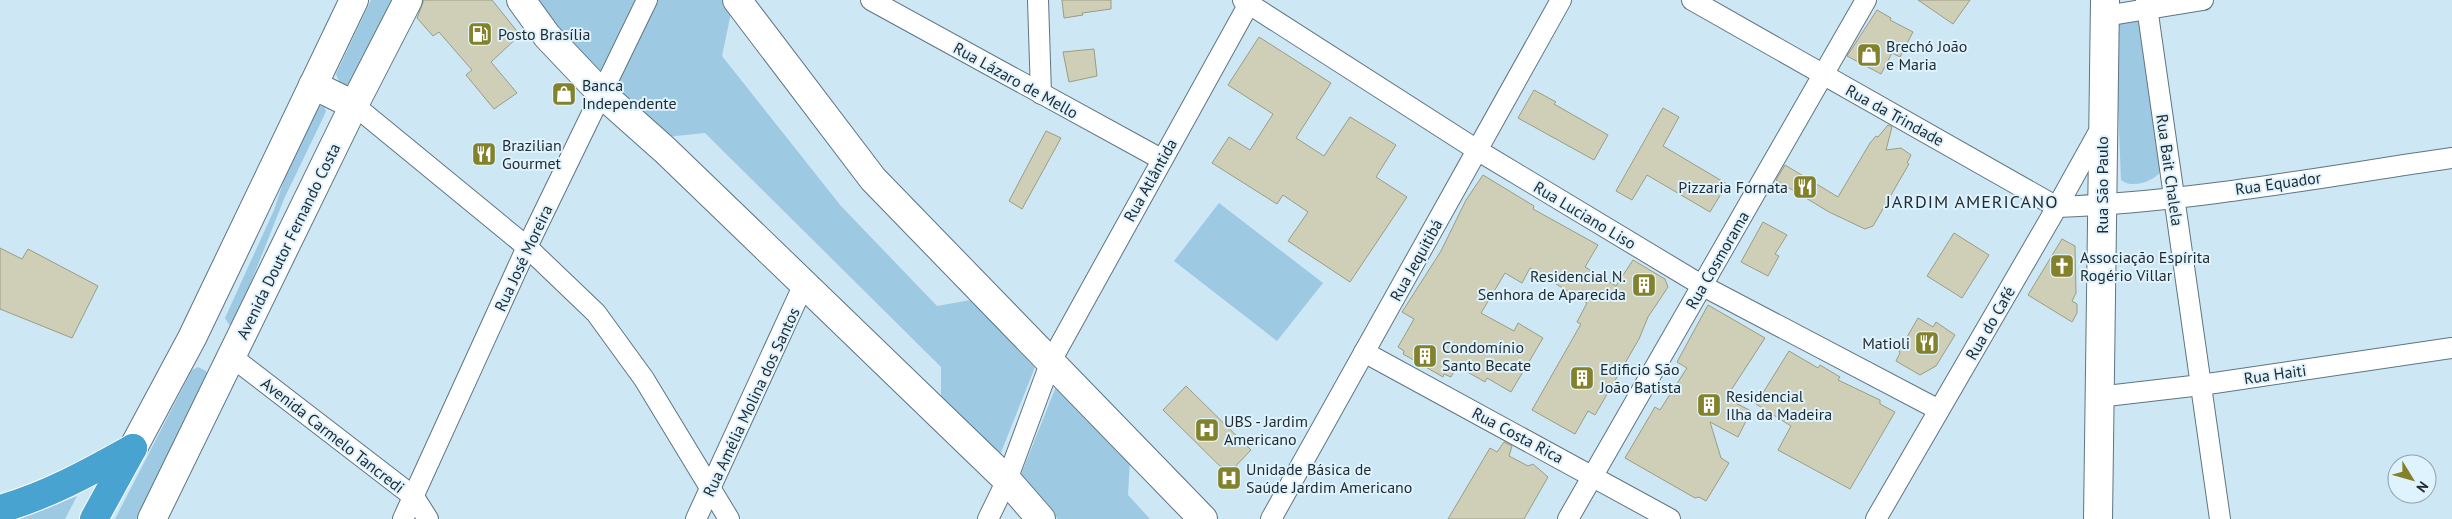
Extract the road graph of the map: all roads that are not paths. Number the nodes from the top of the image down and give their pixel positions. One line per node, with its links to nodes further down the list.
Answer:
1 (354, 0): 16 (main road)
2 (408, 0): 19 (main road, Avenida Doutor Fernando Costa)
3 (521, 0): 17 (main road)
4 (648, 0): 17 (street, Rua José Moreira)
5 (737, 0): 34 (main road)
6 (871, 0): 18 (street, Rua Lázaro de Mello)
7 (1038, 0): 18 (street)
8 (1561, 0): 21 (street, Rua Jequitibá)
9 (1692, 0): 15 (street, Rua da Trindade)
10 (1866, 0): 15 (street, Rua Cosmorama)
11 (2202, 0): 13 (street)
12 (1247, 1): 21 (street, Rua Luciano Liso); 23 (street, Rua Atlântida)
13 (2147, 4): 14 (street); 24 (street, Rua Bait Chalela)
14 (2105, 8): 20 (main road, Rua São Paulo)
15 (1823, 75): 26 (street, Rua da Trindade); 29 (street, Rua Cosmorama)
16 (313, 85): 19 (main road); 30 (main road)
17 (602, 94): 27 (street, Rua José Moreira); 28 (main road)
18 (1041, 94): 23 (street, Rua Lázaro de Mello)
19 (354, 105): 27 (street); 33 (main road, Avenida Doutor Fernando Costa)
20 (2102, 125): 25 (main road, Rua São Paulo); 26 (street, Rua do Café)
21 (1477, 150): 29 (street, Rua Luciano Liso); 32 (street, Rua Jequitibá)
22 (2452, 158): 24 (street, Rua Equador)
23 (1161, 159): 34 (street, Rua Atlântida)
24 (2174, 198): 25 (street, Rua Equador); 35 (street, Rua Bait Chalela)
25 (2104, 205): 26 (street); 36 (main road, Rua São Paulo)
26 (2057, 207): 37 (street, Rua do Café)
27 (527, 247): 42 (street); 43 (street, Rua José Moreira)
28 (804, 284): 40 (main road); 42 (street, Rua Amélia Molina dos Santos)
29 (1703, 286): 37 (street, Rua Luciano Liso); 39 (street, Rua Cosmorama)
30 (192, 338): 33 (main road); 38 (main road)
31 (2452, 348): 35 (street, Rua Haiti)
32 (1364, 352): 39 (street, Rua Costa Rica); 55 (street, Rua Jequitibá)
33 (232, 357): 41 (main road, Avenida Doutor Fernando Costa); 43 (street, Avenida Carmelo Tancredi)
34 (1052, 361): 40 (street, Rua Atlântida); 54 (main road)
35 (2201, 385): 36 (street, Rua Haiti); 60 (street, Rua Bait Chalela)
36 (2098, 397): 59 (main road, Rua São Paulo)
37 (1939, 410): 58 (street, Rua do Café)
38 (132, 448): 44 (highway); 45 (highway)
39 (1593, 475): 56 (street, Rua Cosmorama); 57 (street, Rua Costa Rica)
40 (1007, 480): 52 (street, Rua Atlântida); 53 (main road)
41 (171, 482): 46 (main road, Avenida Doutor Fernando Costa); 47 (main road)
42 (712, 488): 50 (street, Rua Amélia Molina dos Santos); 51 (street)
43 (414, 497): 48 (street, Rua José Moreira); 49 (street, Avenida Carmelo Tancredi)
44 (0, 509)
45 (94, 519)
46 (152, 519)
47 (172, 519)
48 (403, 519)
49 (428, 519)
50 (696, 519)
51 (729, 519)
52 (988, 519)
53 (1041, 519)
54 (1202, 519)
55 (1271, 519)
56 (1568, 519)
57 (1670, 519)
58 (1876, 519)
59 (2098, 519)
60 (2220, 519)

